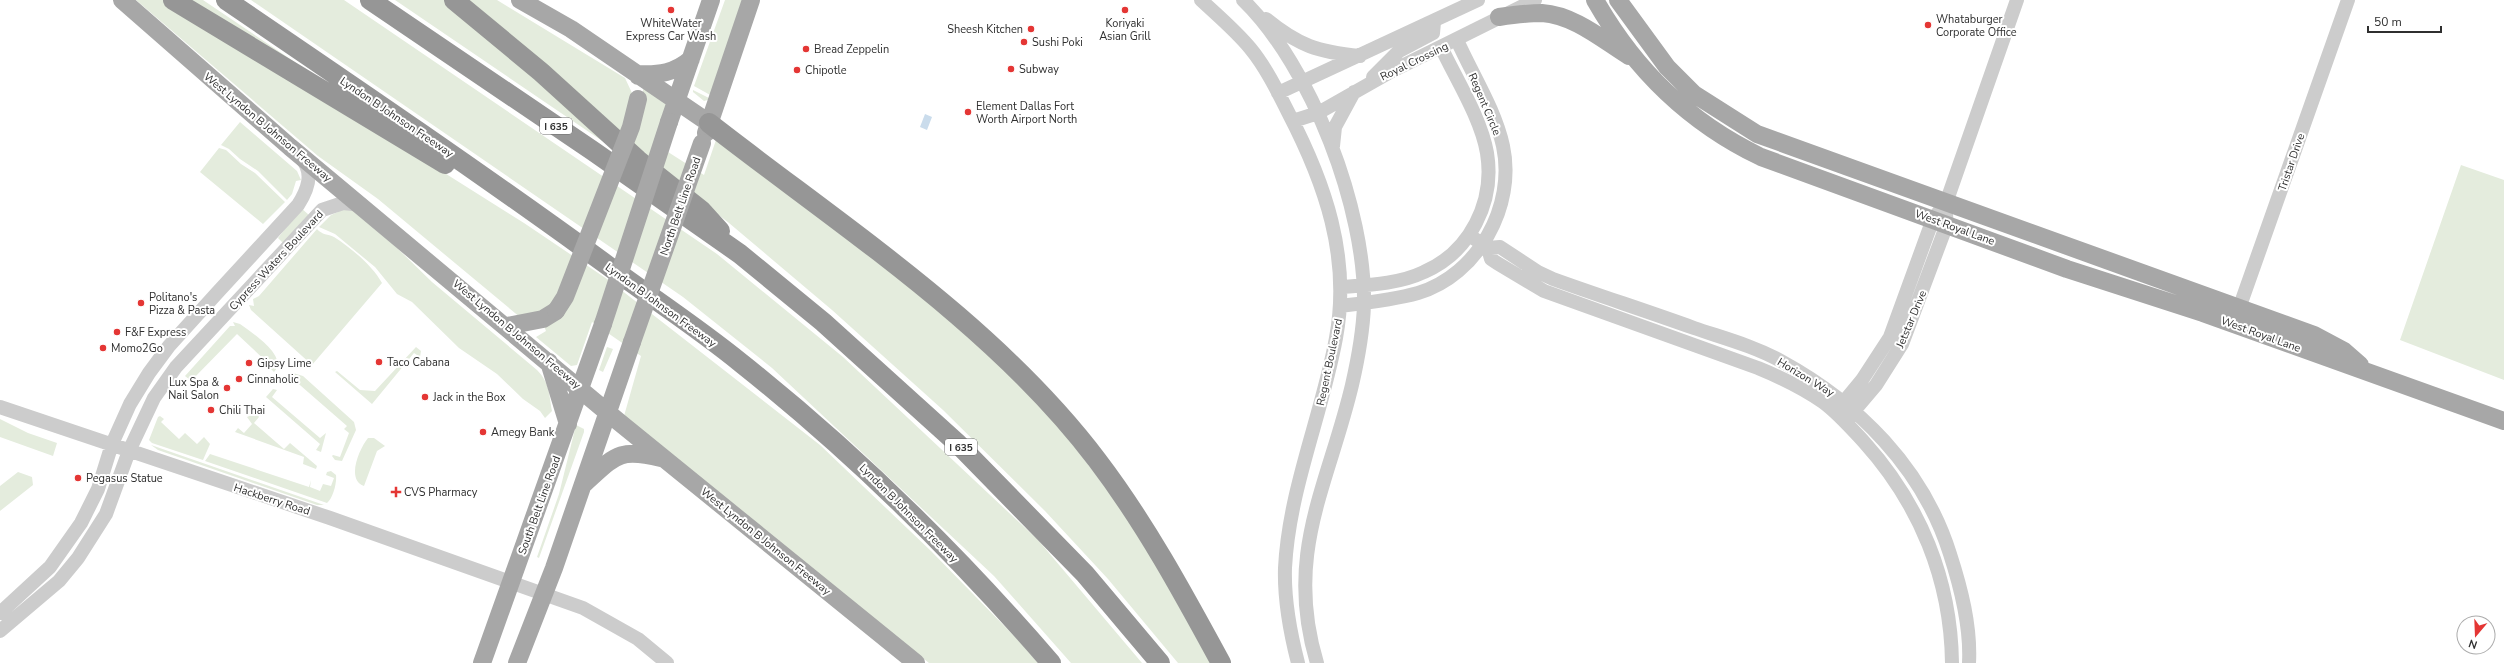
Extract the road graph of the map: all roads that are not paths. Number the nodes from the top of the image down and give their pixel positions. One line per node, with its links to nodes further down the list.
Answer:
1 (122, 0): 34 (main road, West Lyndon B Johnson Freeway)
2 (173, 0): 36 (highway)
3 (226, 0): 36 (highway, Lyndon B Johnson Freeway)
4 (370, 0): 42 (highway, I 635)
5 (454, 0): 42 (highway)
6 (520, 0): 24 (main road)
7 (711, 0): 22 (main road)
8 (751, 0): 31 (main road, North Belt Line Road)
9 (1201, 0): 27 (street, Regent Boulevard)
10 (1478, 0): 18 (street)
11 (1535, 0): 17 (street, Royal Crossing)
12 (1595, 0): 23 (main road, West Royal Lane)
13 (1618, 0): 37 (main road, West Royal Lane)
14 (2018, 0): 37 (street, Jetstar Drive)
15 (2348, 0): 49 (street, Tristar Drive)
16 (1244, 1): 21 (street); 25 (street)
17 (1499, 17): 19 (street, Royal Crossing); 23 (main road)
18 (1434, 22): 21 (street); 26 (street)
19 (1457, 40): 20 (street, Royal Crossing); 32 (street, Regent Circle)
20 (1441, 47): 26 (street, Royal Crossing); 33 (street, Regent Circle)
21 (1360, 56): 25 (street)
22 (691, 59): 24 (main road); 28 (main road)
23 (1637, 62): 39 (main road, West Royal Lane)
24 (638, 74): 28 (main road); 50 (main road, bridge)
25 (1302, 83): 27 (street); 29 (street)
26 (1358, 90): 29 (street, Royal Crossing); 35 (street)
27 (1278, 93): 30 (street, Regent Boulevard)
28 (678, 100): 31 (main road); 56 (main road, South Belt Line Road, bridge)
29 (1318, 113): 30 (street, Royal Crossing); 35 (street)
30 (1293, 121): 44 (street, Regent Boulevard)
31 (709, 123): 59 (main road, North Belt Line Road, bridge); 76 (highway)
32 (1496, 124): 33 (street); 41 (street, Regent Circle)
33 (1478, 125): 40 (street, Regent Circle)
34 (290, 146): 38 (main road, West Lyndon B Johnson Freeway); 45 (street, Cypress Waters Boulevard)
35 (1332, 150): 43 (street)
36 (498, 186): 74 (highway, Lyndon B Johnson Freeway)
37 (1946, 203): 39 (street, Jetstar Drive); 49 (main road, West Royal Lane)
38 (362, 205): 48 (street, Cypress Waters Boulevard); 50 (main road, West Lyndon B Johnson Freeway)
39 (1940, 222): 49 (main road, West Royal Lane); 58 (street, Jetstar Drive)
40 (1469, 234): 41 (street, Horizon Way); 43 (street, Regent Circle)
41 (1486, 246): 46 (street, Regent Circle); 51 (street, Horizon Way); 52 (street, Horizon Way)
42 (740, 254): 75 (highway, I 635)
43 (1362, 286): 44 (street, Regent Circle); 46 (street)
44 (1341, 287): 47 (street, Regent Boulevard)
45 (217, 293): 48 (street); 62 (street, Cypress Waters Boulevard)
46 (1364, 303): 47 (street, Regent Circle); 78 (street)
47 (1340, 306): 77 (street, Regent Boulevard)
48 (232, 307): 63 (street, Cypress Waters Boulevard)
49 (2237, 316): 60 (main road, West Royal Lane)
50 (507, 326): 53 (main road, West Lyndon B Johnson Freeway)
51 (1688, 326): 52 (street); 54 (street, Horizon Way)
52 (1681, 341): 55 (street, Horizon Way)
53 (549, 362): 56 (main road, West Lyndon B Johnson Freeway); 61 (main road)
54 (1790, 366): 55 (street); 58 (street, Horizon Way)
55 (1782, 378): 58 (street, Horizon Way)
56 (581, 388): 59 (main road, West Lyndon B Johnson Freeway); 61 (main road, South Belt Line Road)
57 (0, 407): 62 (street, Hackberry Road)
58 (1845, 412): 79 (street, Horizon Way); 80 (street, Horizon Way)
59 (609, 413): 64 (main road, West Lyndon B Johnson Freeway); 65 (main road)
60 (2504, 421)
61 (568, 424): 66 (main road, South Belt Line Road)
62 (112, 444): 63 (street, Hackberry Road); 68 (street, Cypress Waters Boulevard)
63 (129, 451): 66 (street, Hackberry Road); 69 (street, Cypress Waters Boulevard)
64 (666, 460): 65 (main road); 73 (main road, West Lyndon B Johnson Freeway)
65 (585, 483): 67 (main road)
66 (511, 582): 67 (street, Hackberry Road); 70 (main road, South Belt Line Road)
67 (544, 593): 71 (main road); 72 (street, Hackberry Road)
68 (0, 612)
69 (0, 631)
70 (482, 663)
71 (517, 663)
72 (667, 663)
73 (916, 663)
74 (1051, 663)
75 (1160, 663)
76 (1221, 663)
77 (1298, 663)
78 (1317, 663)
79 (1952, 663)
80 (1969, 663)

